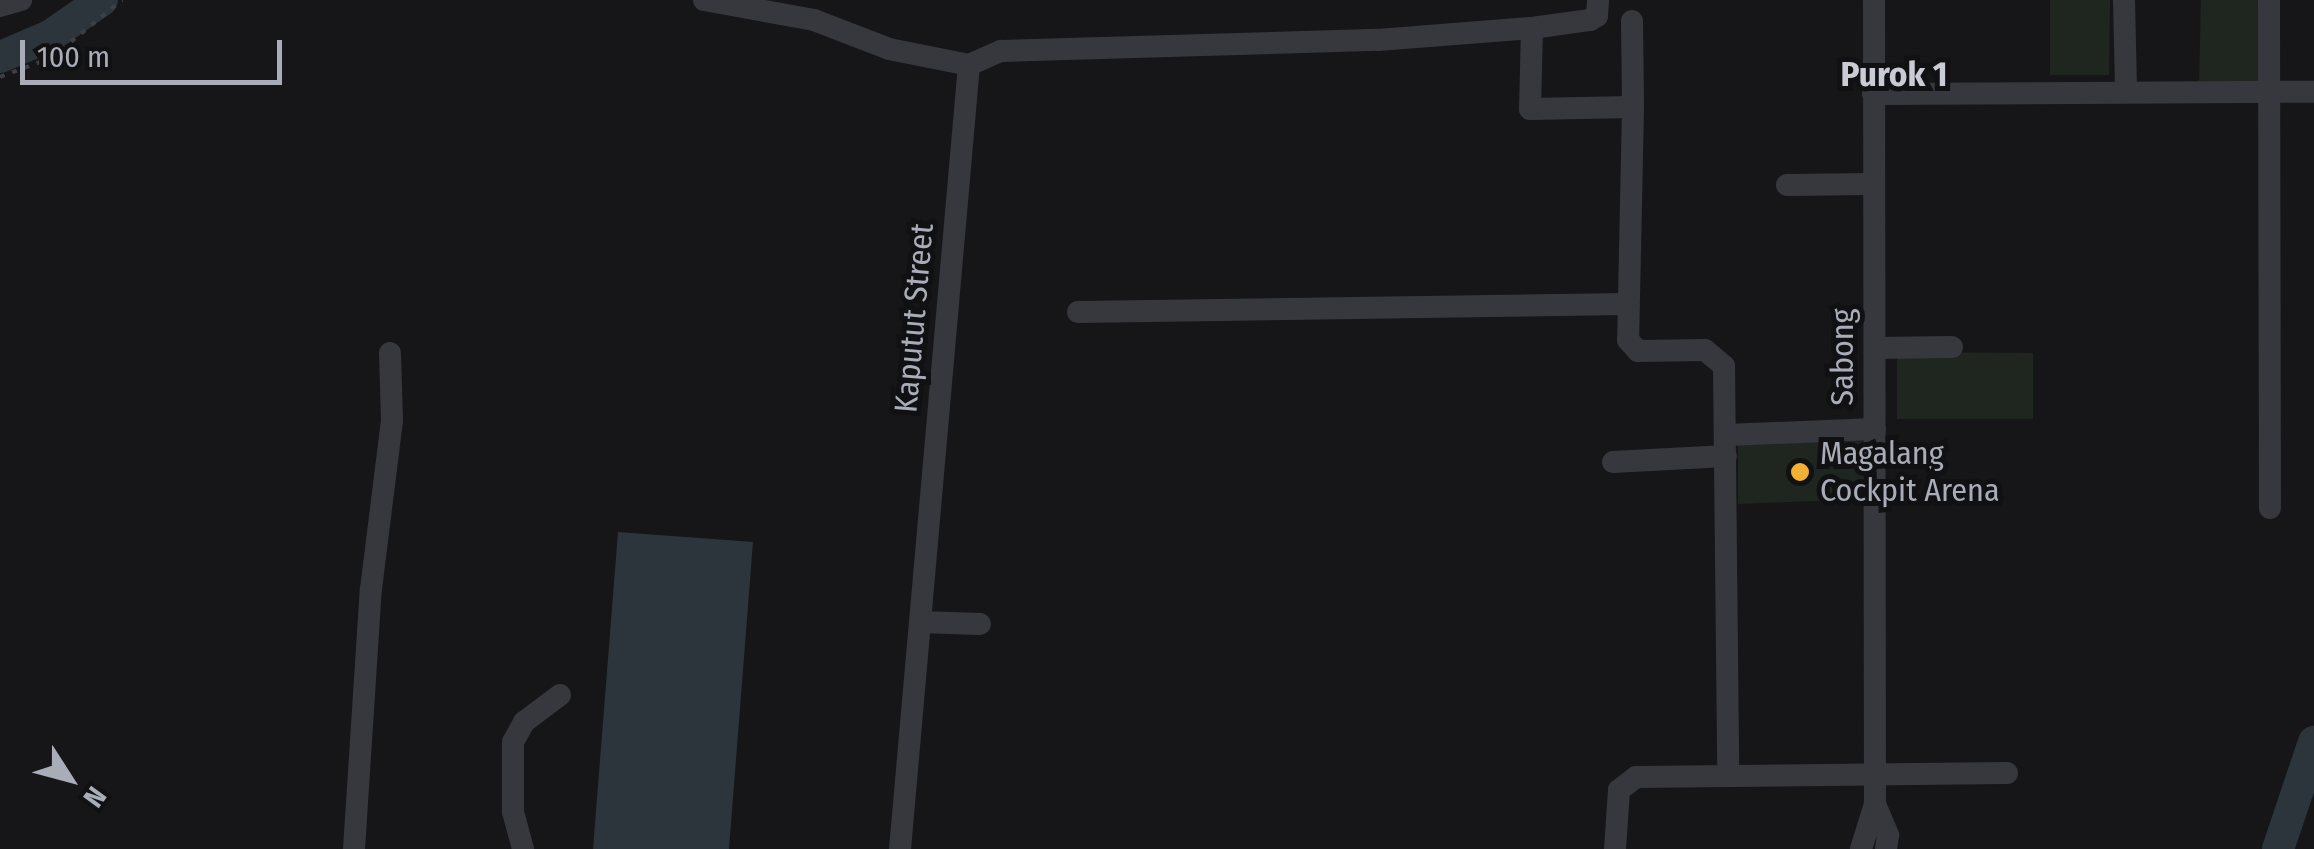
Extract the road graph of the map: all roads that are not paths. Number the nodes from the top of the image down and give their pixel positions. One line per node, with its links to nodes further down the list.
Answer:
1 (21, 0): 8 (street)
2 (704, 0): 7 (street)
3 (1598, 0): 10 (street)
4 (1874, 0): 15 (street, Sabong)
5 (2124, 0): 12 (street)
6 (2270, 0): 13 (street)
7 (741, 4): 11 (street)
8 (0, 6)
9 (1632, 20): 16 (street)
10 (1532, 28): 11 (street); 16 (street)
11 (968, 65): 28 (street, Kaputut Street)
12 (2126, 91): 13 (street); 15 (street)
13 (2271, 92): 14 (street); 27 (street)
14 (2314, 92)
15 (1873, 94): 17 (street, Sabong)
16 (1633, 106): 19 (street)
17 (1873, 184): 18 (street); 22 (street, Sabong)
18 (1788, 185)
19 (1626, 304): 20 (street); 25 (street)
20 (1078, 312)
21 (1952, 347): 22 (street)
22 (1875, 348): 24 (street, Sabong)
23 (390, 353): 35 (street)
24 (1875, 429): 25 (street); 32 (street, Sabong)
25 (1726, 446): 26 (street); 31 (street)
26 (1613, 462)
27 (2270, 508)
28 (920, 622): 29 (street); 37 (street, Kaputut Street)
29 (980, 624)
30 (560, 696): 36 (street)
31 (1728, 772): 32 (street); 38 (street)
32 (1875, 774): 33 (street); 34 (street, Sabong)
33 (2007, 774)
34 (1876, 804): 39 (street); 40 (street)
35 (354, 849)
36 (524, 849)
37 (900, 849)
38 (1615, 849)
39 (1861, 849)
40 (1886, 849)

